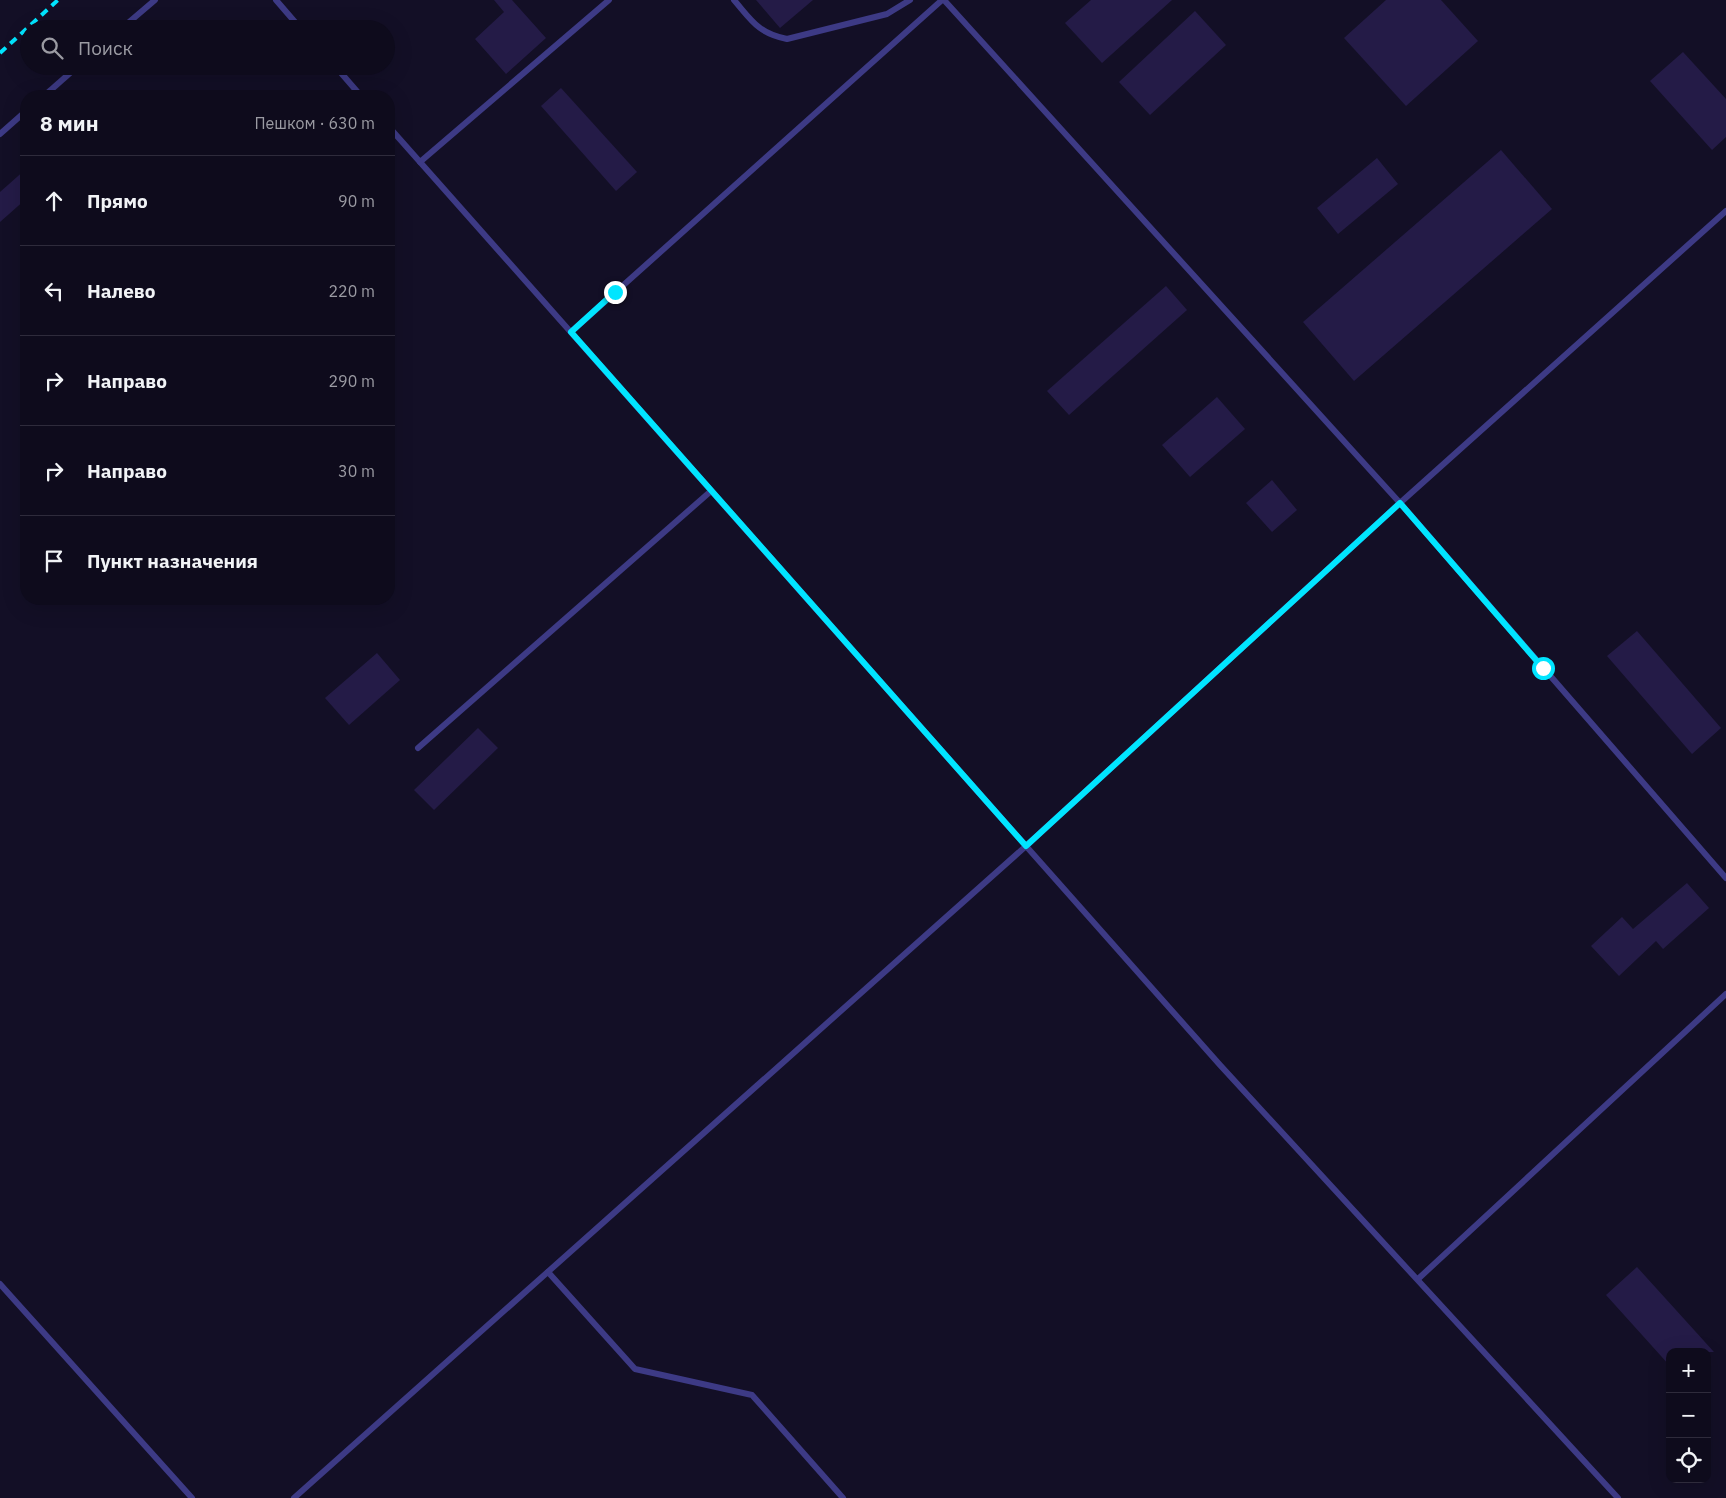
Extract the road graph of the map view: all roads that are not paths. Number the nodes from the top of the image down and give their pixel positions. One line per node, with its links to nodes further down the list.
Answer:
1 (155, 0): 7 (lane)
2 (276, 0): 8 (lane)
3 (609, 0): 16 (lane)
4 (734, 0): 5 (lane)
5 (910, 0)
6 (943, 0): 18 (lane); 20 (lane)
7 (132, 20)
8 (294, 20)
9 (68, 75): 11 (lane)
10 (343, 75): 12 (lane)
11 (51, 90)
12 (356, 90)
13 (20, 116): 14 (lane)
14 (0, 134)
15 (395, 134): 16 (lane)
16 (420, 162): 18 (lane)
17 (1726, 211): 20 (lane)
18 (571, 332): 19 (lane)
19 (712, 491): 21 (lane); 22 (lane)
20 (1400, 503): 22 (lane); 23 (lane)
21 (418, 748)
22 (1026, 846): 25 (lane); 26 (lane)
23 (1726, 878)
24 (1726, 994): 26 (lane)
25 (548, 1272): 29 (lane); 30 (lane)
26 (1418, 1279): 31 (lane)
27 (0, 1284): 28 (lane)
28 (192, 1498)
29 (294, 1498)
30 (843, 1498)
31 (1618, 1498)

